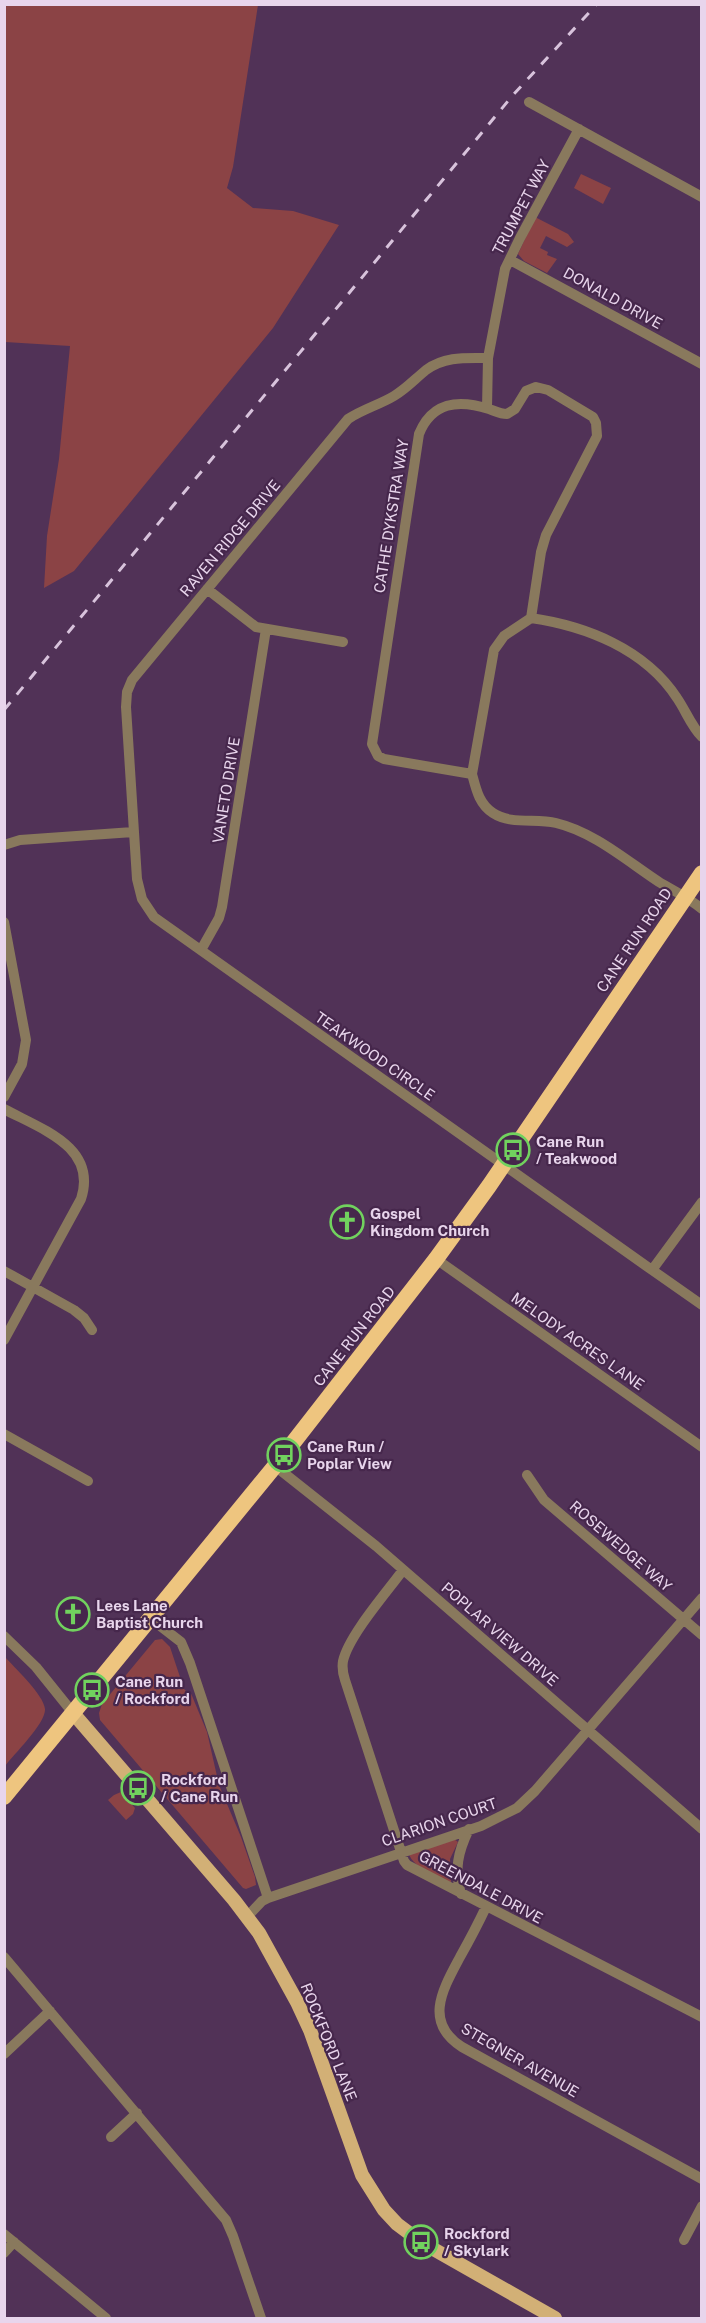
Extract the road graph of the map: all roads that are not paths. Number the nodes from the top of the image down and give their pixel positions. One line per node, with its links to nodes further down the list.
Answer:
1 (528, 102): 2 (street)
2 (579, 129): 3 (street); 4 (street, TRUMPET WAY)
3 (702, 197)
4 (510, 260): 5 (street, TRUMPET WAY); 6 (street, DONALD DRIVE)
5 (488, 358): 7 (street, TRUMPET WAY); 8 (street, RAVEN RIDGE DRIVE)
6 (702, 364)
7 (488, 408): 9 (street, CATHE DYKSTRA WAY); 13 (street, CATHE DYKSTRA WAY)
8 (207, 589): 10 (street); 14 (street, RAVEN RIDGE DRIVE)
9 (531, 618): 12 (street); 13 (street)
10 (266, 629): 11 (street); 20 (street, VANETO DRIVE)
11 (343, 642)
12 (702, 737)
13 (472, 774): 17 (street)
14 (134, 832): 15 (street); 20 (street, TEAKWOOD CIRCLE)
15 (4, 845)
16 (702, 873): 17 (highway, CANE RUN ROAD)
17 (686, 896): 18 (street); 23 (highway, CANE RUN ROAD)
18 (702, 909)
19 (4, 922): 21 (street)
20 (201, 950): 23 (street, TEAKWOOD CIRCLE)
21 (4, 1097)
22 (4, 1109): 28 (street)
23 (503, 1165): 25 (highway, CANE RUN ROAD); 26 (street, TEAKWOOD CIRCLE)
24 (702, 1202): 26 (street)
25 (436, 1259): 33 (street, MELODY ACRES LANE); 34 (highway, CANE RUN ROAD)
26 (652, 1270): 29 (street, TEAKWOOD CIRCLE)
27 (4, 1271): 28 (street)
28 (33, 1287): 30 (street); 31 (street)
29 (702, 1305)
30 (92, 1329)
31 (4, 1340)
32 (4, 1434): 36 (street)
33 (702, 1448)
34 (275, 1466): 37 (street, POPLAR VIEW DRIVE); 39 (highway, CANE RUN ROAD)
35 (527, 1475): 40 (street, ROSEWEDGE WAY)
36 (88, 1481)
37 (403, 1570): 44 (street, POPLAR VIEW DRIVE); 48 (street, GREENDALE DRIVE)
38 (702, 1598): 40 (street, CLARION COURT)
39 (150, 1618): 43 (highway, CANE RUN ROAD); 50 (street)
40 (683, 1619): 41 (street, ROSEWEDGE WAY); 44 (street, CLARION COURT)
41 (702, 1635)
42 (4, 1636): 43 (street)
43 (74, 1713): 45 (highway, CANE RUN ROAD); 52 (main road, ROCKFORD LANE)
44 (587, 1730): 46 (street, CLARION COURT); 47 (street, POPLAR VIEW DRIVE)
45 (4, 1797)
46 (469, 1829): 48 (street, CLARION COURT); 49 (street)
47 (702, 1829)
48 (401, 1851): 49 (street, GREENDALE DRIVE); 50 (street, CLARION COURT)
49 (461, 1894): 51 (street, GREENDALE DRIVE)
50 (268, 1898): 52 (street, CLARION COURT)
51 (486, 1907): 55 (street, GREENDALE DRIVE); 59 (street, STEGNER AVENUE)
52 (247, 1917): 65 (main road, ROCKFORD LANE)
53 (4, 1957): 54 (street)
54 (50, 2011): 56 (street); 57 (street)
55 (702, 2017)
56 (4, 2054)
57 (136, 2113): 58 (street); 67 (street)
58 (111, 2137)
59 (702, 2179)
60 (702, 2206): 62 (street)
61 (4, 2234): 63 (street)
62 (684, 2240)
63 (14, 2242): 64 (street); 66 (street)
64 (4, 2253)
65 (534, 2313): 68 (main road, ROCKFORD LANE)
66 (106, 2319)
67 (261, 2319)
68 (555, 2319)

